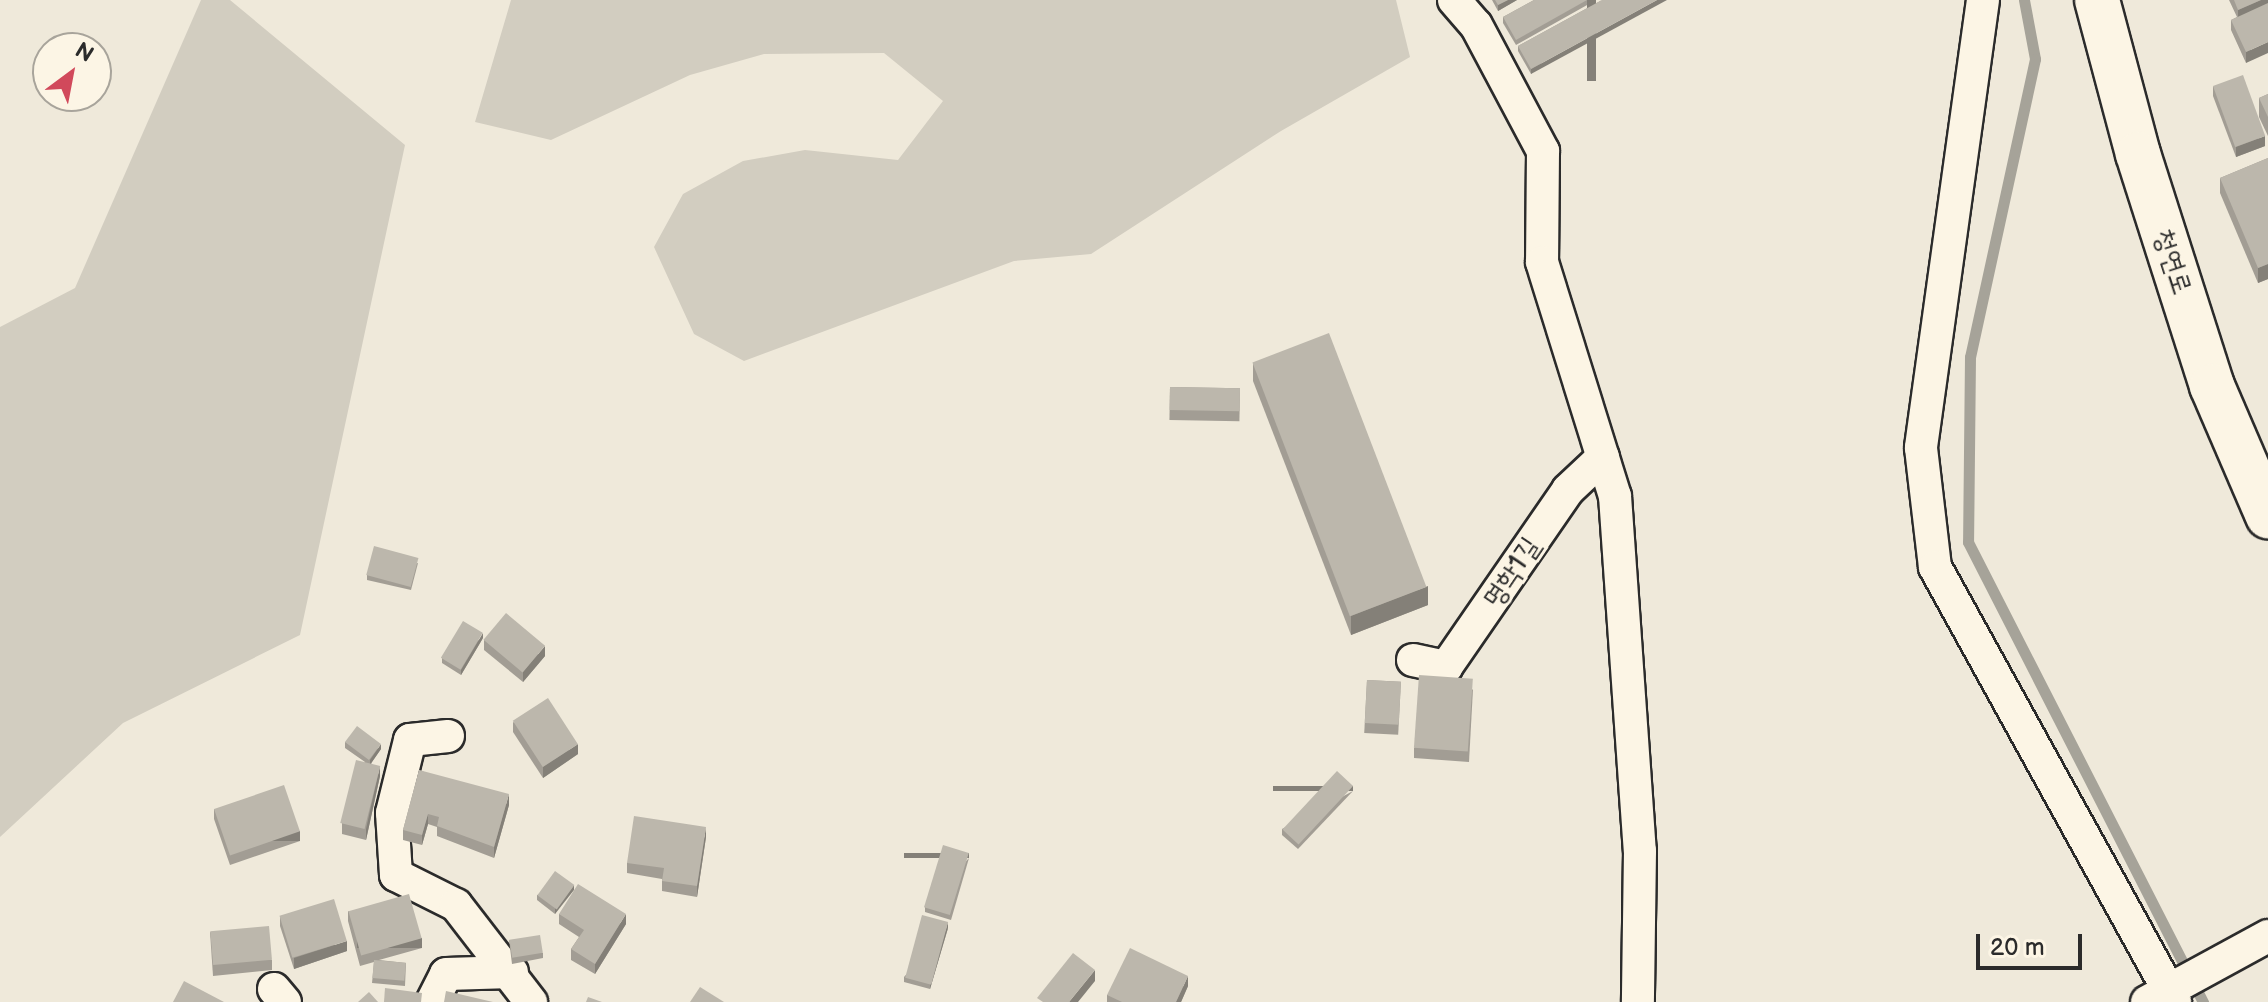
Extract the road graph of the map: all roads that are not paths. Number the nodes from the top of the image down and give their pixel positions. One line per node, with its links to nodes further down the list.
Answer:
1 (1454, 0): 4 (street)
2 (1983, 0): 10 (street)
3 (2097, 0): 5 (main road, 청연로)
4 (1603, 457): 6 (street, 명학1길); 13 (street)
5 (2268, 516)
6 (1413, 660)
7 (448, 736): 9 (street)
8 (2268, 936): 10 (street)
9 (512, 972): 11 (street); 12 (street)
10 (2165, 995)
11 (432, 1002)
12 (531, 1002)
13 (1638, 1002)

